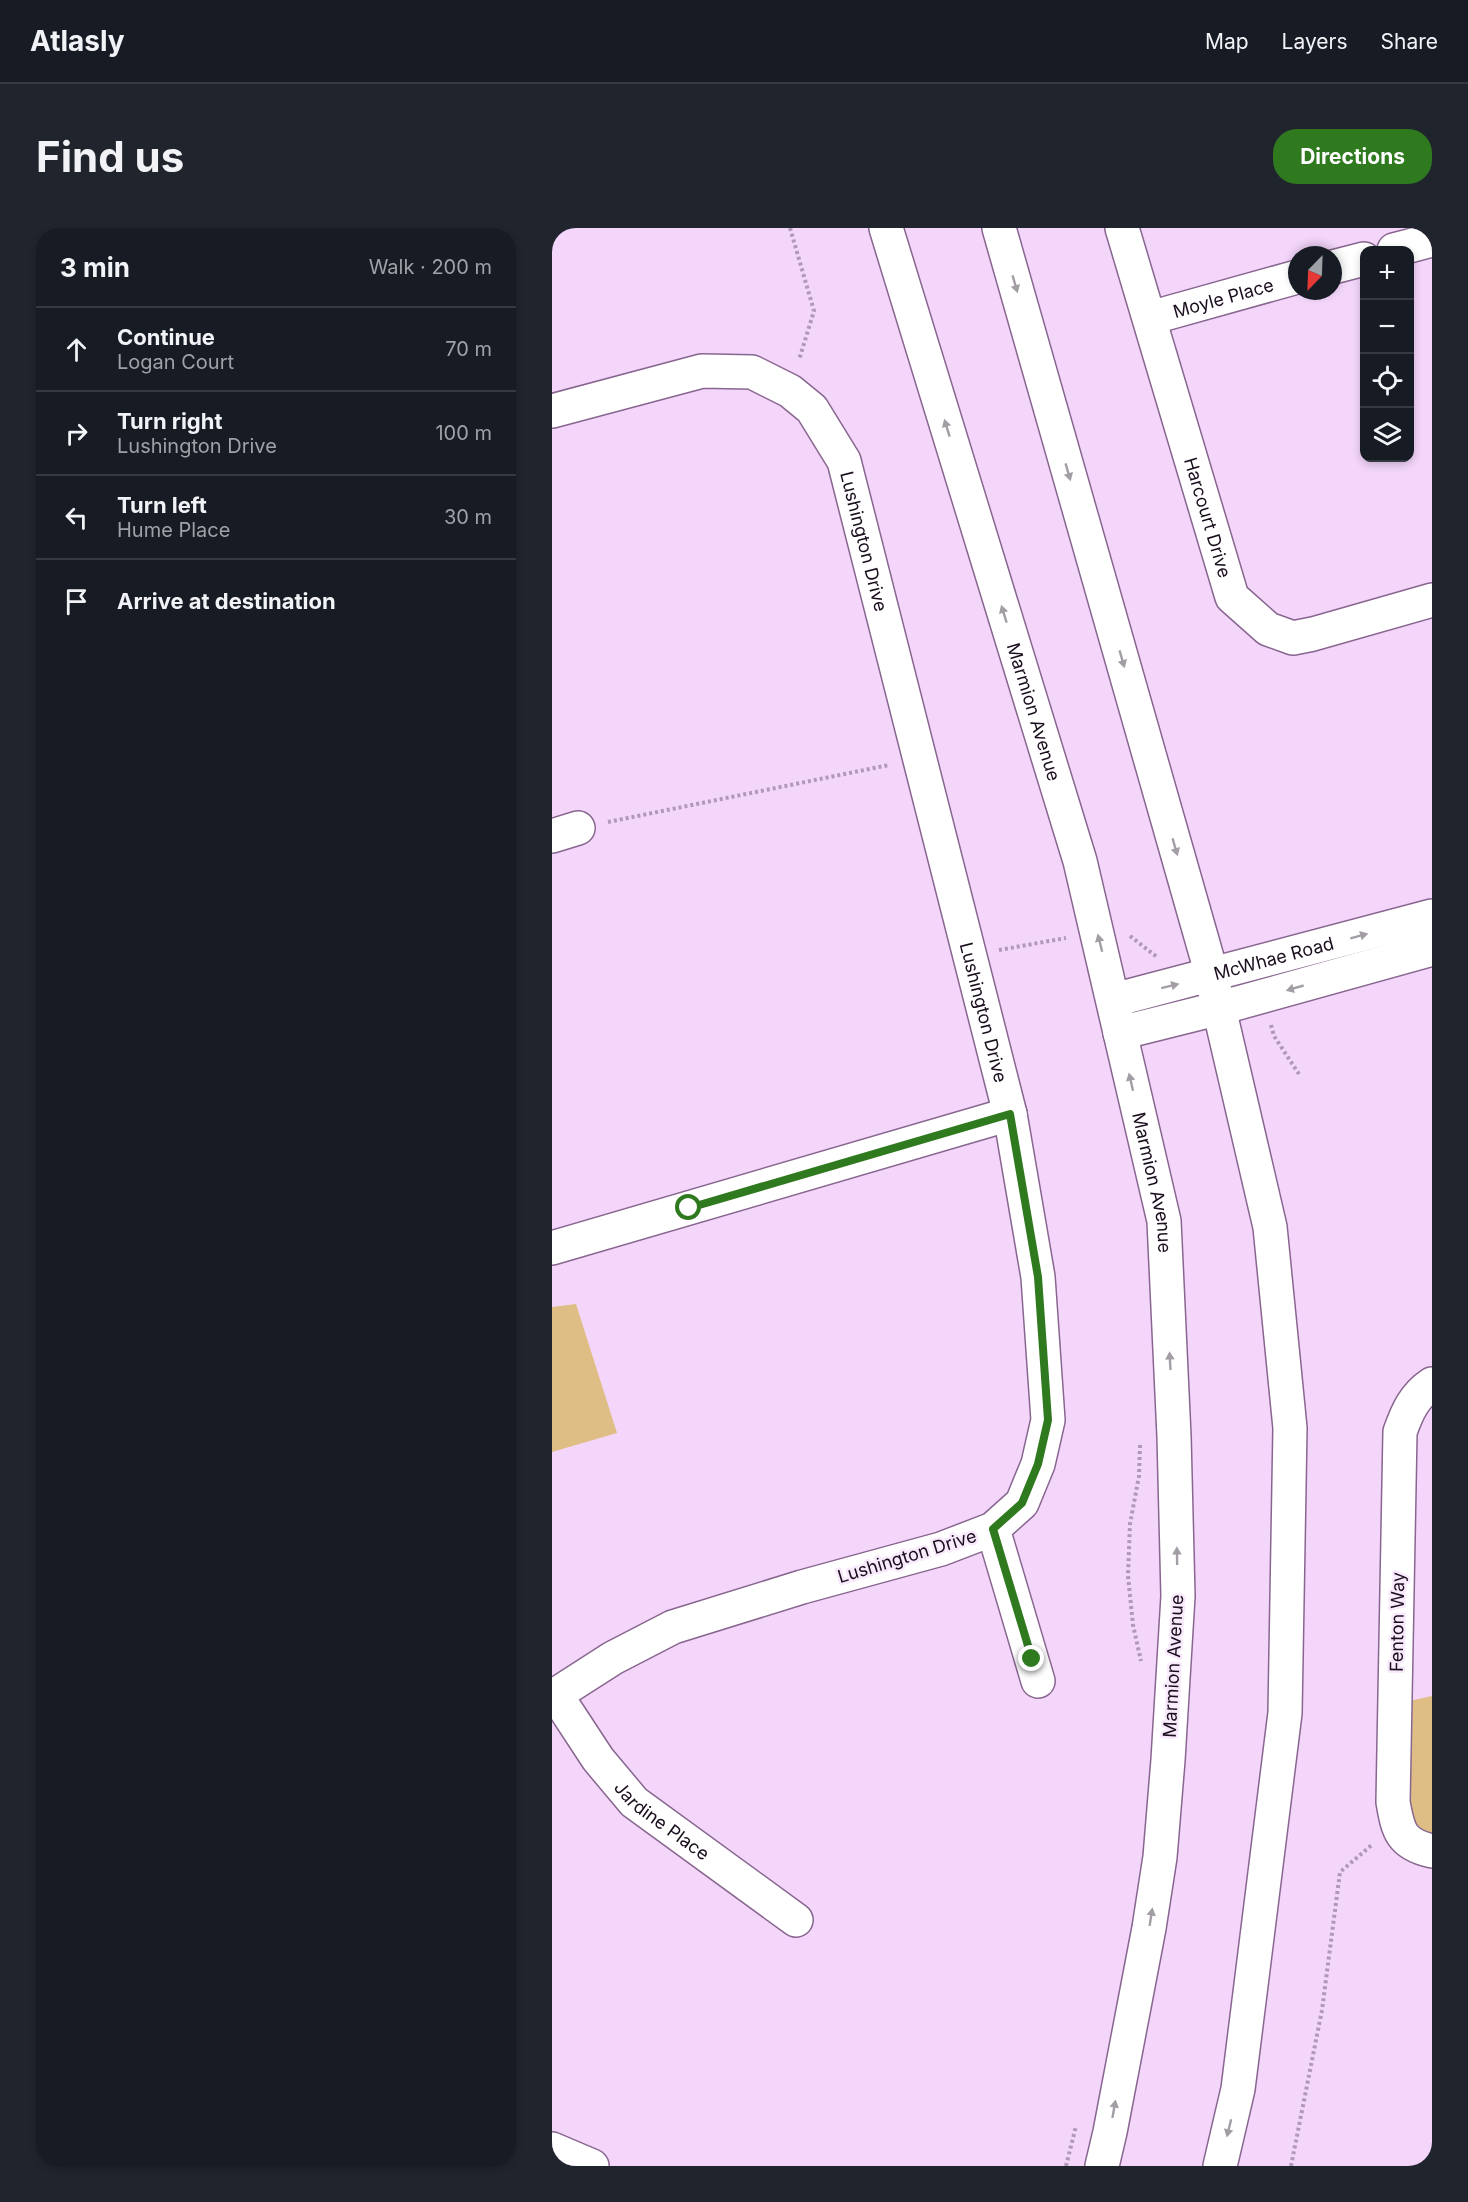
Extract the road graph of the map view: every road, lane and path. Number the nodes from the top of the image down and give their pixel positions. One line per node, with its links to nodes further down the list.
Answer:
1 (790, 228): 11 (path)
2 (886, 228): 19 (main road, Marmion Avenue, one-way to 2)
3 (999, 228): 18 (main road, one-way to 18)
4 (1122, 228): 10 (main road, Harcourt Drive)
5 (1432, 240): 6 (main road)
6 (1409, 246)
7 (1360, 260): 8 (main road)
8 (1342, 265)
9 (1288, 280): 10 (main road, Moyle Place)
10 (1150, 318): 13 (main road, Harcourt Drive)
11 (790, 391): 12 (main road, Lushington Drive); 14 (main road, Lushington Drive)
12 (552, 411)
13 (1432, 600)
14 (919, 759): 15 (path); 22 (main road, Lushington Drive)
15 (565, 832)
16 (1432, 916): 18 (main road, McWhae Road, one-way to 16)
17 (1432, 949): 20 (main road, McWhae Road, one-way to 20)
18 (1212, 975): 19 (main road, McWhae Road, one-way to 18); 20 (main road)
19 (1113, 999): 21 (main road, Marmion Avenue)
20 (1220, 1008): 21 (main road, McWhae Road); 38 (main road, one-way to 38)
21 (1120, 1034): 37 (main road, Marmion Avenue, one-way to 21)
22 (1010, 1114): 23 (main road); 26 (main road, Lushington Drive)
23 (552, 1248)
24 (1432, 1384): 30 (main road, Fenton Way)
25 (1140, 1440): 27 (path)
26 (993, 1529): 28 (main road); 29 (main road, Lushington Drive)
27 (1142, 1665)
28 (1038, 1681)
29 (554, 1696): 32 (main road, Jardine Place)
30 (1397, 1825): 31 (main road); 39 (path)
31 (1432, 1851)
32 (796, 1920)
33 (1078, 2119): 36 (path)
34 (552, 2149): 35 (main road)
35 (592, 2166)
36 (1066, 2166)
37 (1101, 2166)
38 (1220, 2166)
39 (1291, 2166)

